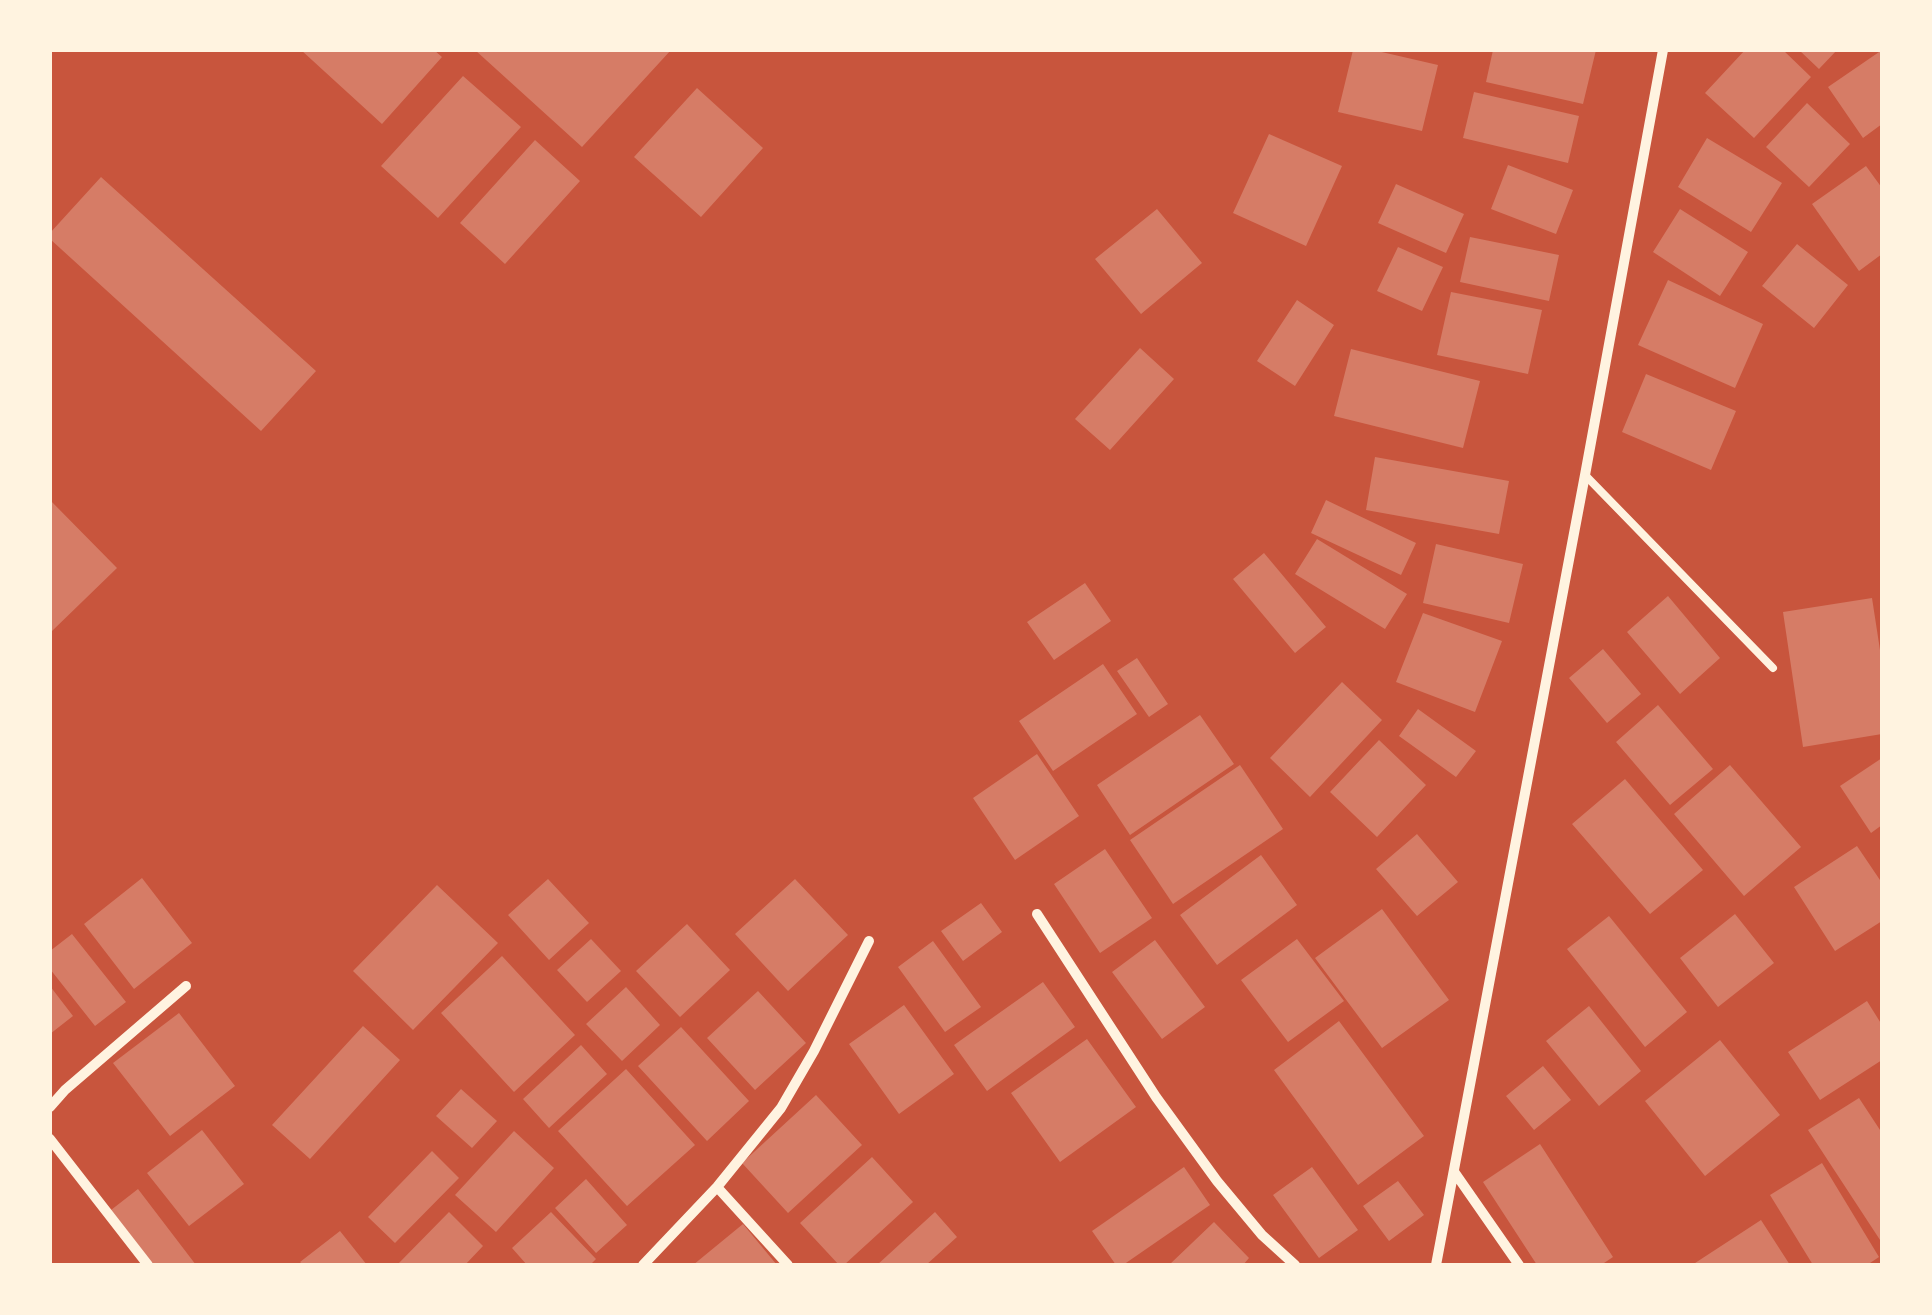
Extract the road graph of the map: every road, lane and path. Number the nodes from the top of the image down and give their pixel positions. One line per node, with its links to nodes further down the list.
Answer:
1 (1663, 50): 2 (street)
2 (1586, 475): 3 (lane); 9 (street)
3 (1773, 668)
4 (1037, 914): 14 (street)
5 (870, 941): 10 (street)
6 (186, 986): 7 (street)
7 (50, 1107)
8 (50, 1139): 11 (street)
9 (1455, 1173): 15 (street); 16 (street)
10 (717, 1187): 12 (street); 13 (street)
11 (148, 1265)
12 (643, 1265)
13 (788, 1265)
14 (1296, 1265)
15 (1436, 1265)
16 (1519, 1265)

